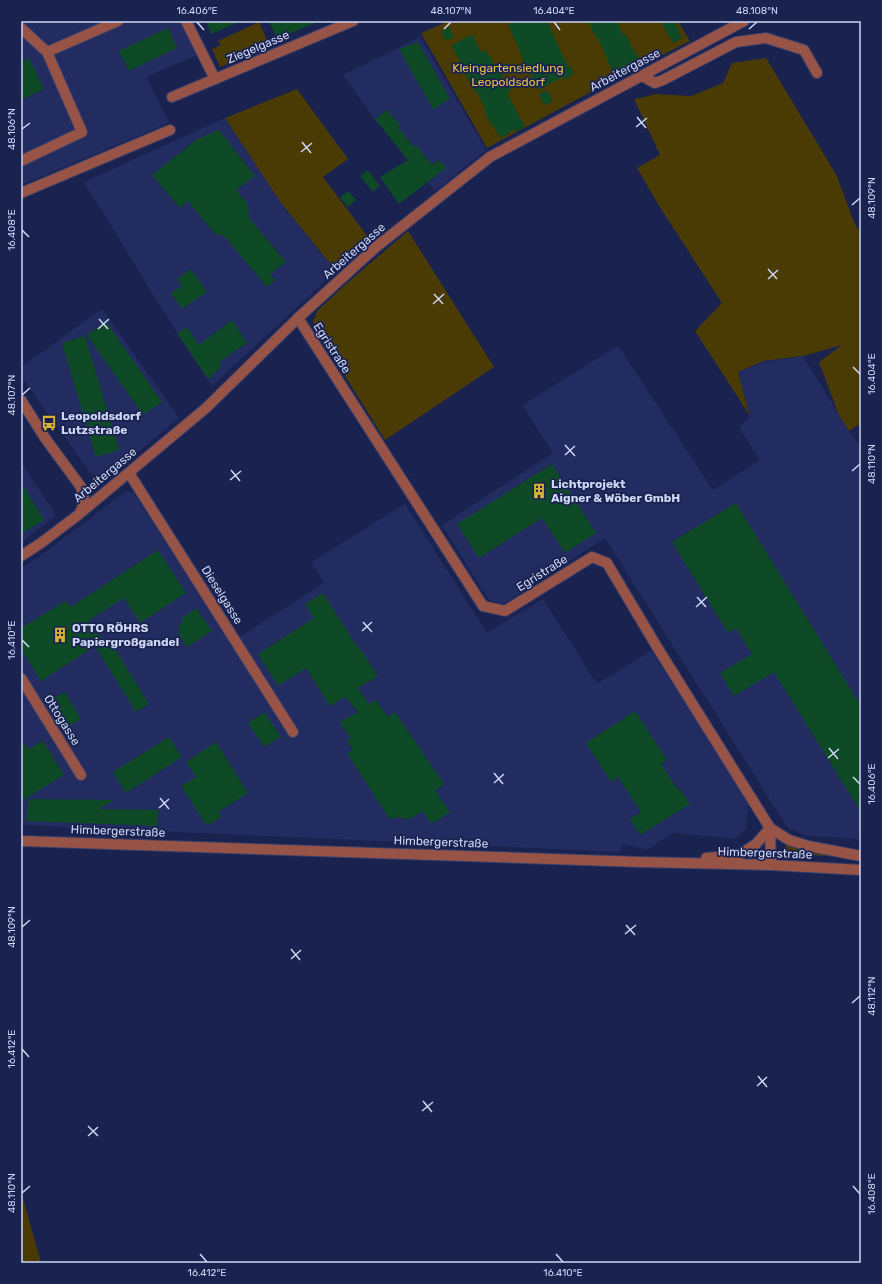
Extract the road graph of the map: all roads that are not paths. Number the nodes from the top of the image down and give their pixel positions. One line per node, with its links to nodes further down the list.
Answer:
1 (118, 21): 6 (street)
2 (186, 21): 9 (street)
3 (353, 21): 9 (street, Ziegelgasse)
4 (744, 21): 8 (street, Arbeitergasse)
5 (21, 28): 6 (street)
6 (47, 52): 12 (street)
7 (817, 73): 8 (street)
8 (642, 76): 14 (street, Arbeitergasse)
9 (215, 79): 10 (street, Ziegelgasse)
10 (172, 97)
11 (170, 130): 13 (street)
12 (21, 160)
13 (21, 193)
14 (298, 318): 16 (street, Arbeitergasse); 22 (street, Egristraße)
15 (21, 400): 17 (street)
16 (129, 472): 17 (street, Arbeitergasse); 20 (street, Dieselgasse)
17 (78, 515): 18 (street, Arbeitergasse)
18 (21, 556)
19 (21, 678): 21 (street, Ottogasse)
20 (293, 732)
21 (81, 775)
22 (770, 828): 24 (street); 25 (street); 26 (street)
23 (21, 841): 25 (street, Himbergerstraße)
24 (861, 856)
25 (640, 862): 26 (street, Himbergerstraße)
26 (771, 865): 27 (street, Himbergerstraße)
27 (861, 870)

